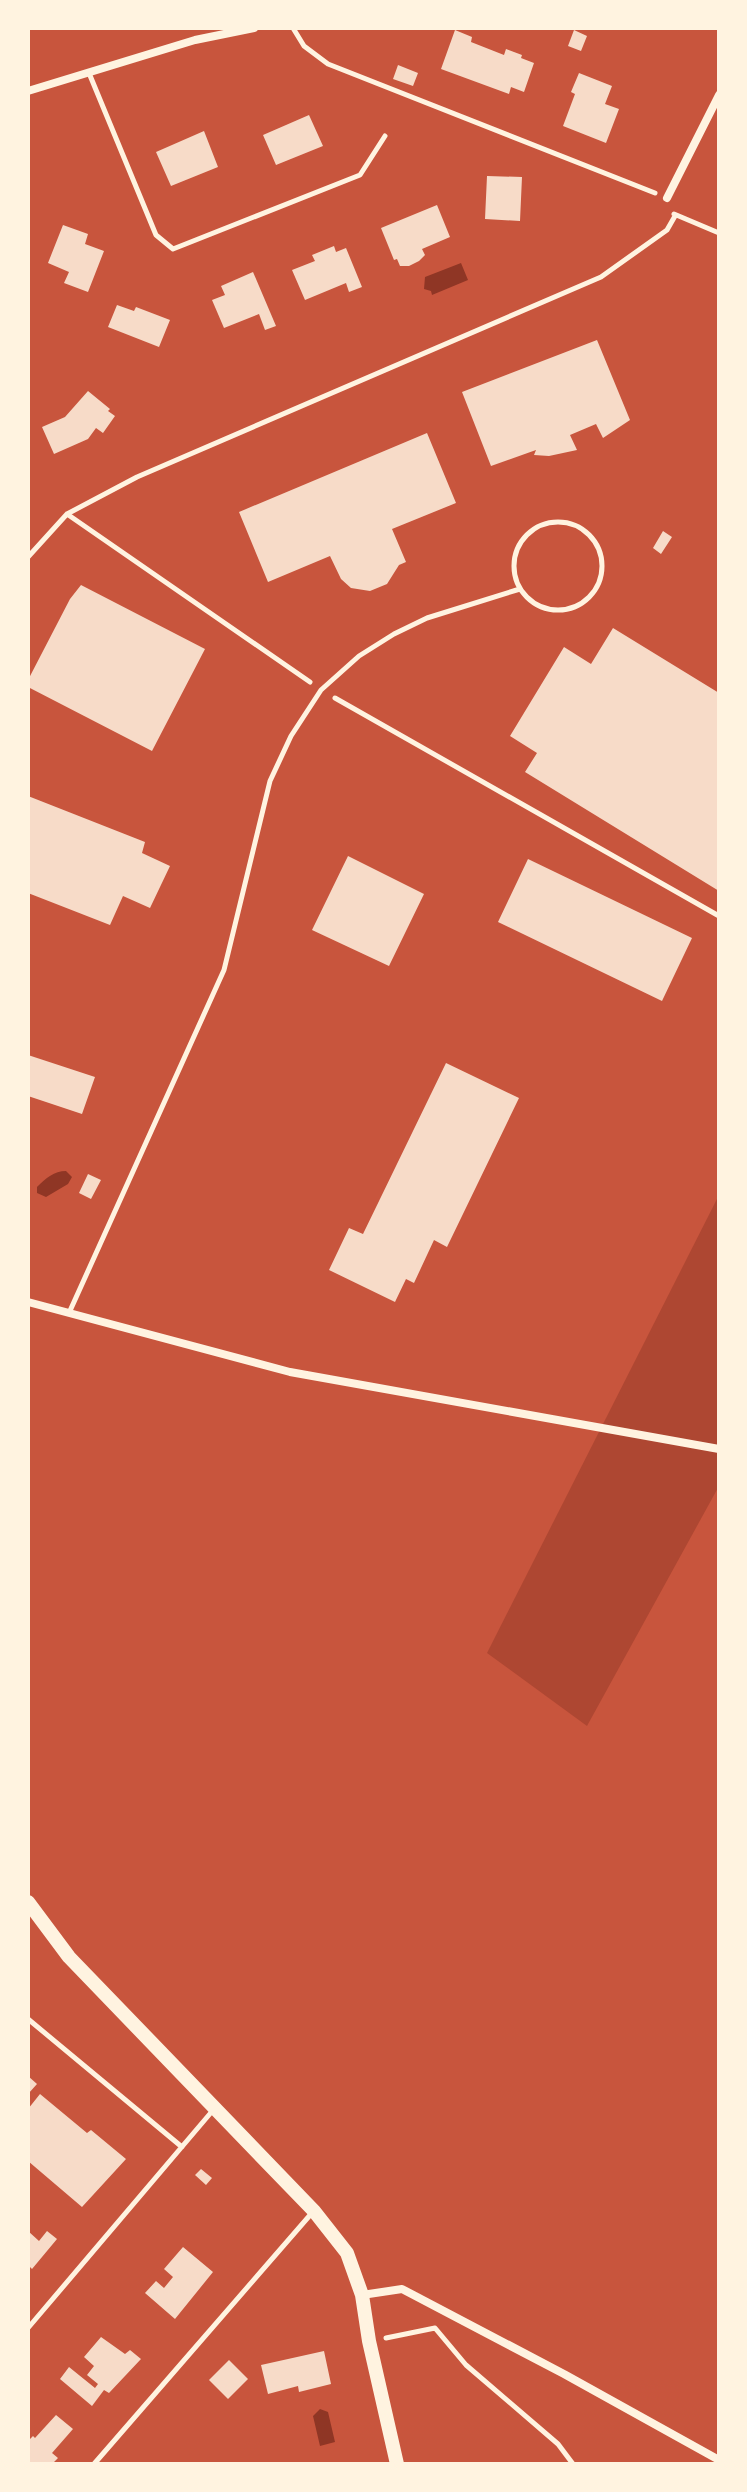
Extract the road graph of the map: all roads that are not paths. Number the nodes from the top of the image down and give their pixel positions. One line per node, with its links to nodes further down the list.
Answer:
1 (254, 28): 2 (street)
2 (89, 73): 3 (street); 5 (lane)
3 (28, 91)
4 (719, 95): 6 (street)
5 (385, 136)
6 (667, 198)
7 (520, 589): 7 (lane); 9 (lane)
8 (28, 1302): 9 (street)
9 (69, 1313): 10 (street)
10 (719, 1449)
11 (28, 1902): 13 (street)
12 (28, 2019): 14 (lane)
13 (215, 2108): 14 (lane); 15 (street)
14 (182, 2147): 17 (lane)
15 (314, 2211): 16 (street); 19 (lane)
16 (362, 2295): 18 (street); 20 (street)
17 (28, 2328)
18 (719, 2460)
19 (94, 2464)
20 (397, 2464)

